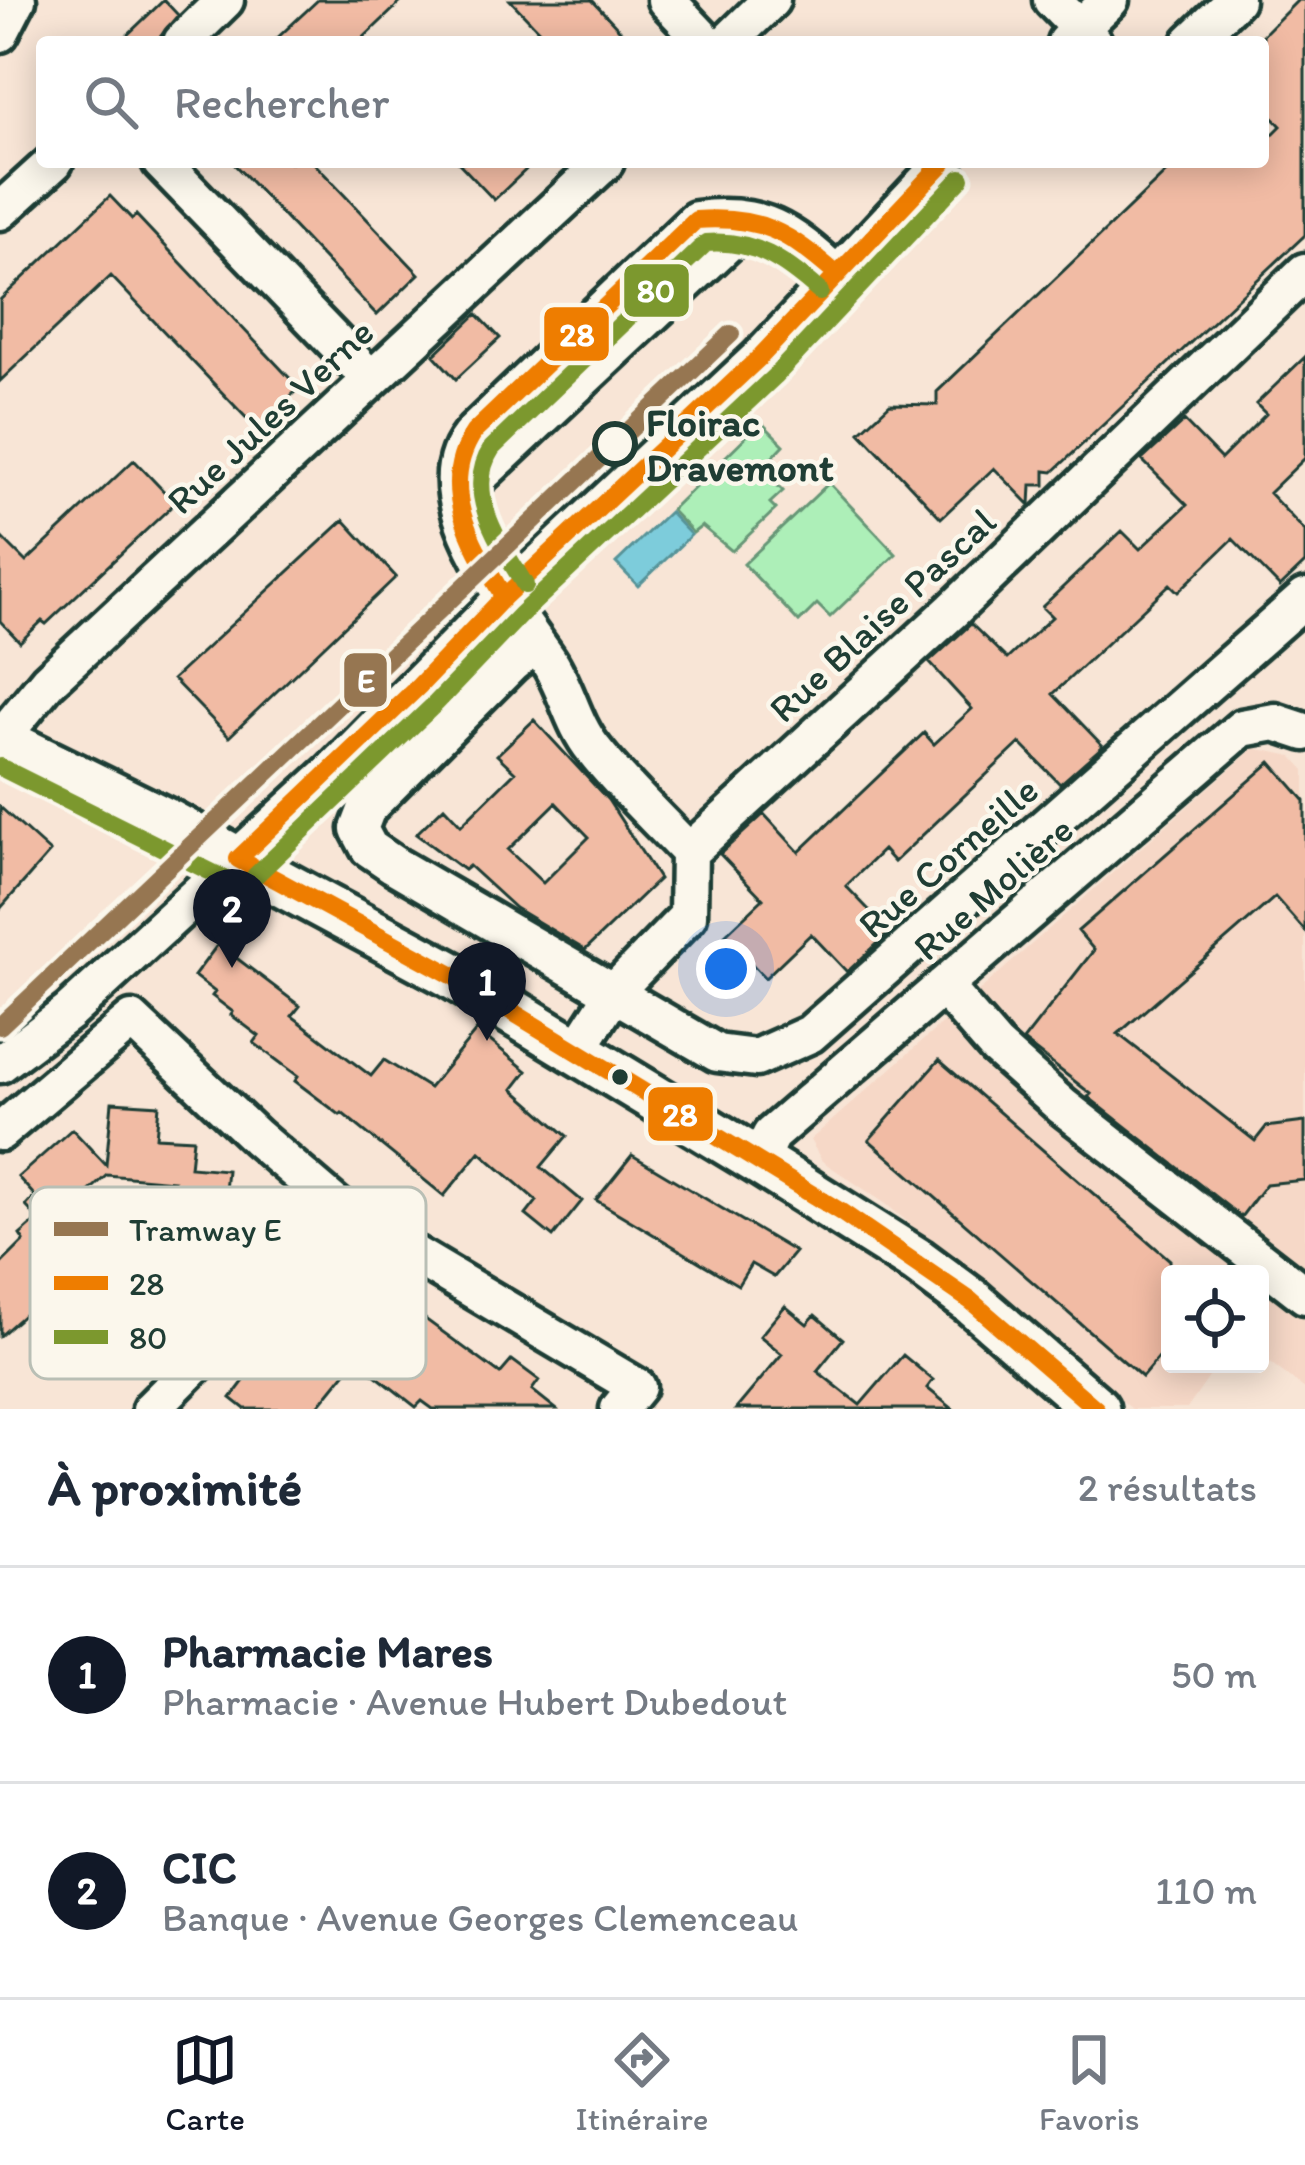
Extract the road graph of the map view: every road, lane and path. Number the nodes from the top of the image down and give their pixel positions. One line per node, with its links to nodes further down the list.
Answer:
1 (17, 0): 8 (street)
2 (225, 0): 9 (street)
3 (666, 0): 10 (street)
4 (771, 0): 11 (street)
5 (1052, 0): 12 (street)
6 (1110, 0): 13 (street)
7 (1235, 0): 14 (street)
8 (0, 33)
9 (188, 36)
10 (700, 36)
11 (734, 36)
12 (1079, 36)
13 (1082, 36)
14 (1197, 36)
15 (47, 168): 19 (street)
16 (167, 168): 22 (street)
17 (598, 168): 22 (street, Rue Jules Verne)
18 (938, 168): 21 (street)
19 (0, 211)
20 (1305, 272): 28 (street, Rue Blaise Pascal)
21 (836, 274): 23 (street); 23 (street)
22 (370, 378): 26 (street, Rue Jules Verne)
23 (504, 597): 25 (street); 29 (street)
24 (1305, 598): 31 (street, Rue Corneille)
25 (536, 644): 28 (street); 31 (street, Rue Corneille)
26 (7, 719): 29 (main road)
27 (1305, 732): 30 (street, Rue Molière)
28 (688, 852): 31 (street)
29 (238, 859): 32 (main road); 33 (street)
30 (943, 986): 35 (street, Rue Molière); 38 (street)
31 (615, 991): 32 (street)
32 (576, 1052): 35 (main road)
33 (0, 1064)
34 (0, 1132): 36 (street)
35 (758, 1161): 42 (main road)
36 (314, 1187)
37 (426, 1262): 41 (street)
38 (1305, 1295)
39 (181, 1379): 40 (street)
40 (151, 1409)
41 (619, 1409)
42 (1096, 1409)

